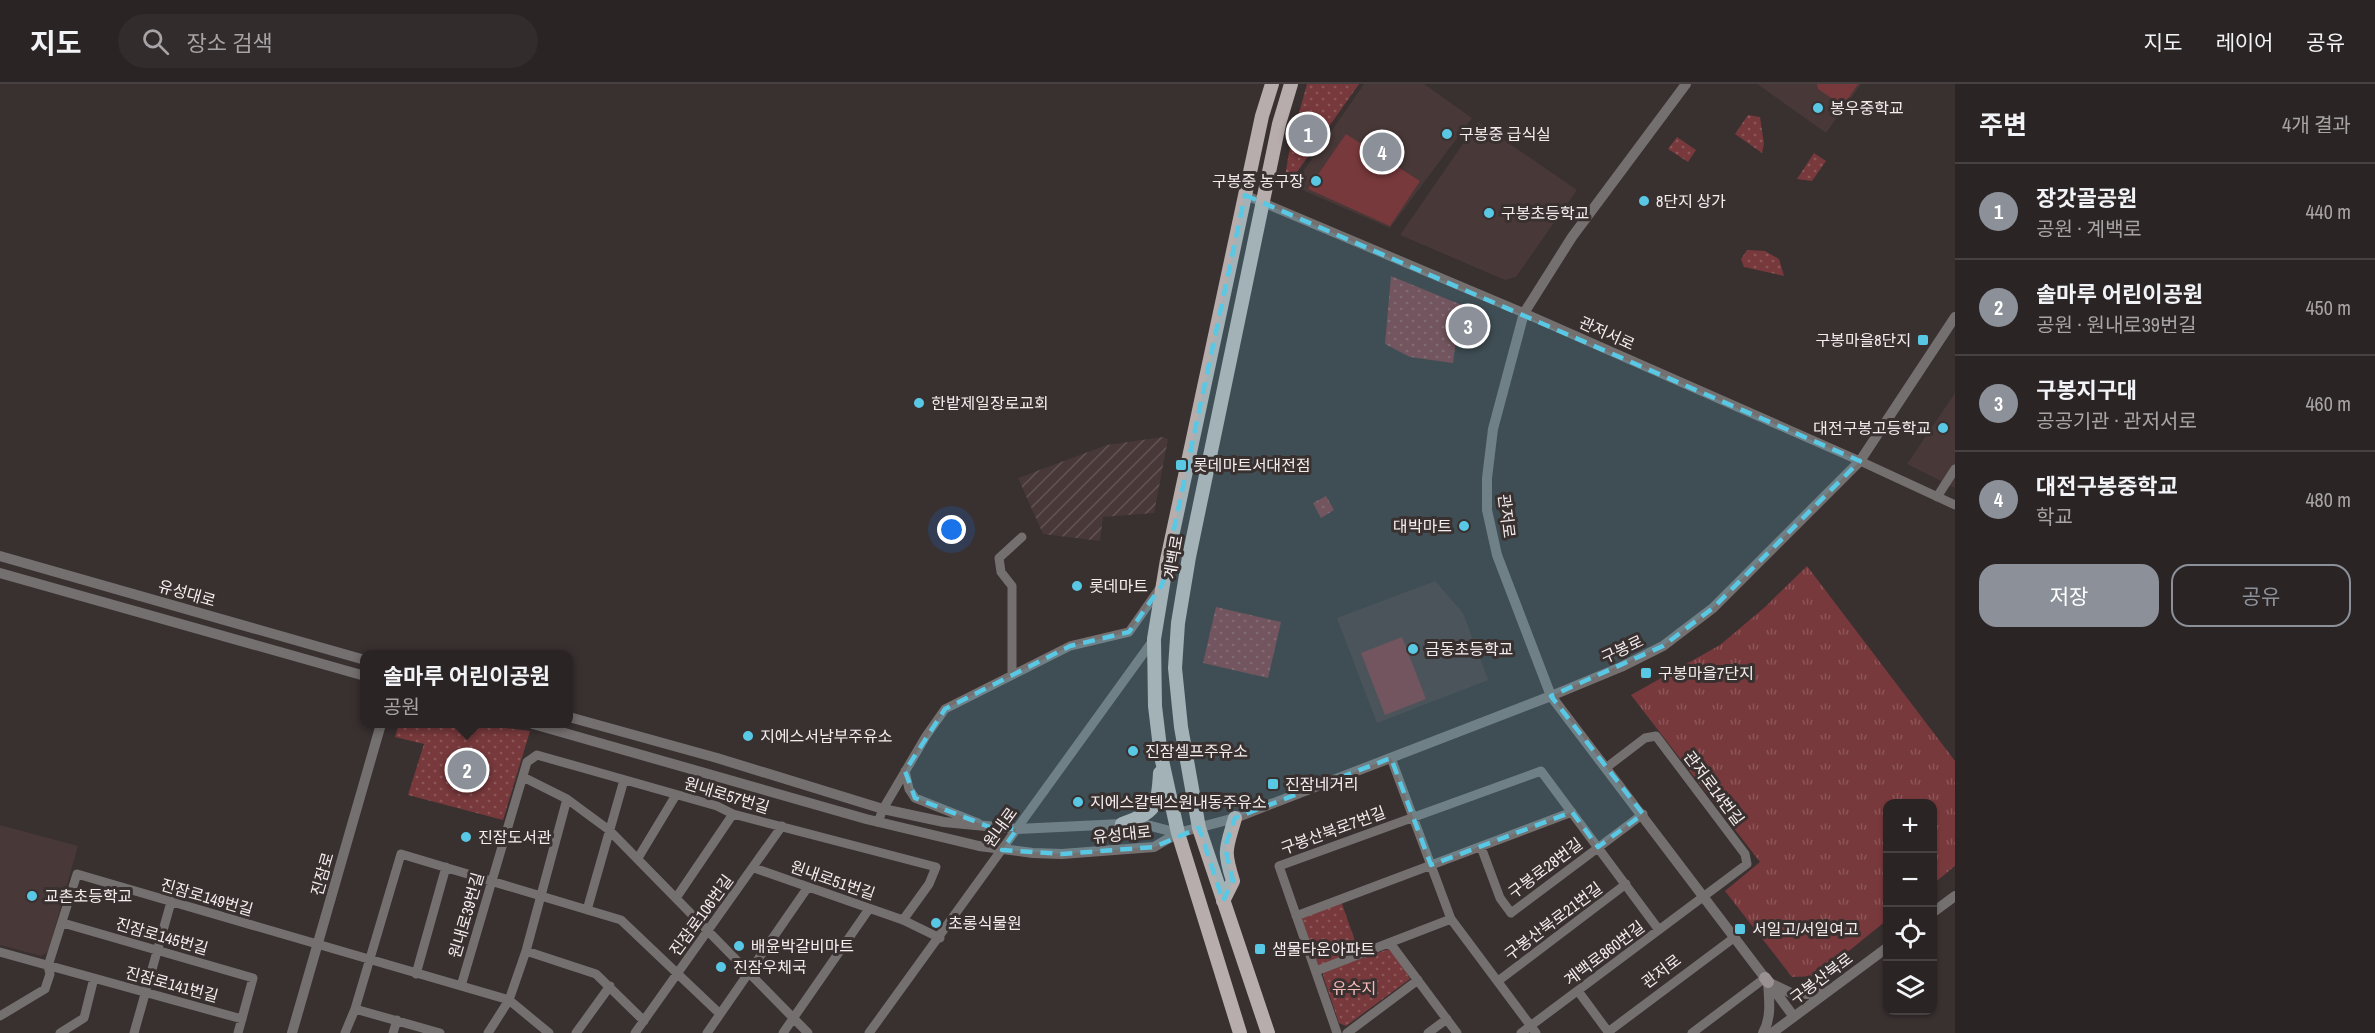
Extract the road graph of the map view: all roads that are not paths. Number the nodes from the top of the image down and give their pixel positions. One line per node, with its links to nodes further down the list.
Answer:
1 (1272, 84): 4 (main road, 계백로)
2 (1291, 84): 5 (main road, 계백로)
3 (1686, 84): 6 (street, 관저로)
4 (1245, 195): 5 (street, 관저서로); 15 (main road, 계백로)
5 (1263, 202): 6 (street, 관저서로); 42 (main road, 계백로)
6 (1524, 313): 8 (street, 관저서로); 20 (street, 관저로)
7 (1955, 317): 8 (street, 구봉로)
8 (1860, 461): 10 (street, 관저서로); 20 (street, 구봉로)
9 (1955, 470): 10 (street)
10 (1938, 497): 11 (street, 관저서로)
11 (1955, 506)
12 (1022, 537): 18 (street)
13 (0, 556): 17 (street, 유성대로)
14 (0, 573): 19 (street, 유성대로)
15 (1162, 585): 16 (main road, 계백로); 18 (street)
16 (1154, 639): 24 (main road, 계백로); 43 (street, 원내로)
17 (360, 659)
18 (1012, 674): 27 (street)
19 (360, 675)
20 (1551, 696): 25 (street, 구봉로); 26 (street, 관저로)
21 (573, 718): 32 (street, 유성대로)
22 (380, 728): 74 (street, 진잠로)
23 (550, 728): 38 (street, 유성대로)
24 (1161, 756): 39 (main road); 45 (main road, 계백로)
25 (1391, 758): 36 (street, 구봉산북로21번길); 37 (street, 구봉로)
26 (1607, 767): 35 (street, 관저로); 57 (street, 관저로14번길)
27 (905, 771): 32 (street); 41 (street)
28 (523, 777): 29 (street, 원내로57번길); 31 (street); 53 (street, 원내로39번길)
29 (624, 780): 30 (street, 원내로57번길); 44 (street)
30 (676, 795): 34 (street, 원내로57번길); 49 (street)
31 (567, 799): 44 (street); 56 (street)
32 (883, 808): 38 (street); 41 (street, 유성대로)
33 (1572, 812): 36 (street, 구봉로28번길); 46 (street); 47 (street, 구봉로28번길)
34 (733, 814): 40 (street, 원내로57번길); 59 (street)
35 (1643, 814): 47 (street, 구봉로28번길); 57 (street, 관저로)
36 (1413, 816): 50 (street, 구봉산북로21번길); 65 (street, 구봉산북로7번길)
37 (1235, 818): 42 (street, 구봉로); 61 (main road)
38 (878, 822): 48 (street, 유성대로)
39 (1122, 824): 43 (street, 유성대로); 45 (street, 유성대로)
40 (782, 826): 52 (street, 진잠로106번길); 67 (street, 원내로57번길)
41 (992, 828): 43 (street, 유성대로)
42 (1199, 828): 45 (street, 구봉로); 61 (main road, 계백로)
43 (1017, 829): 48 (street, 원내로)
44 (609, 830): 49 (street); 62 (street)
45 (1178, 833): 48 (street, 유성대로); 120 (main road, 계백로)
46 (1481, 847): 47 (street, 구봉로28번길); 50 (street)
47 (1598, 847): 54 (street, 구봉로28번길)
48 (1002, 850): 72 (street, 원내로)
49 (638, 858): 59 (street)
50 (1431, 865): 65 (street); 66 (street, 구봉산북로21번길)
51 (446, 867): 53 (street); 79 (street); 83 (street)
52 (754, 868): 55 (street, 원내로51번길); 70 (street, 진잠로106번길)
53 (492, 881): 56 (street); 89 (street, 원내로39번길)
54 (1626, 884): 69 (street, 구봉로28번길); 88 (street, 구봉산북로21번길)
55 (808, 888): 63 (street, 원내로51번길); 82 (street)
56 (540, 896): 62 (street); 77 (street)
57 (1705, 896): 69 (street, 계백로860번길); 71 (street, 관저로)
58 (1955, 896): 64 (street)
59 (676, 898): 70 (street)
60 (171, 902): 68 (street, 진잠로149번길); 74 (street, 진잠로149번길); 75 (street)
61 (1223, 902): 121 (main road, 계백로)
62 (587, 909): 84 (street)
63 (869, 909): 67 (street, 원내로51번길); 99 (street)
64 (1937, 909)
65 (1296, 916): 81 (street, 구봉산북로7번길)
66 (1451, 919): 73 (street); 88 (street, 구봉산북로21번길)
67 (903, 920): 72 (street, 원내로51번길)
68 (63, 923): 75 (street, 진잠로145번길); 80 (street, 진잠로149번길)
69 (1659, 930): 92 (street, 계백로860번길)
70 (708, 932): 82 (street); 84 (street, 진잠로106번길)
71 (1734, 937): 86 (street, 관저로); 127 (street, 관저로)
72 (940, 938): 119 (street, 원내로)
73 (1390, 943): 81 (street); 87 (street)
74 (317, 945): 79 (street, 진잠로149번길); 108 (street, 진잠로)
75 (157, 950): 93 (street); 100 (street, 진잠로145번길)
76 (1883, 950): 91 (street, 구봉산북로)
77 (526, 951): 90 (street); 94 (street)
78 (0, 952): 80 (street, 진잠로141번길)
79 (369, 960): 83 (street, 진잠로149번길); 95 (street)
80 (48, 966): 85 (street, 진잠로141번길); 97 (street)
81 (1316, 971): 122 (street, 구봉산북로7번길)
82 (748, 973): 96 (street); 99 (street)
83 (416, 974): 89 (street, 진잠로149번길)
84 (677, 974): 96 (street); 103 (street, 진잠로106번길)
85 (94, 978): 93 (street, 진잠로141번길); 105 (street)
86 (1766, 980): 91 (street); 98 (street, 관저로); 128 (street); 129 (street)
87 (1418, 981): 101 (street); 123 (street)
88 (1498, 981): 104 (street, 구봉산북로21번길)
89 (461, 986): 94 (street, 진잠로149번길)
90 (610, 986): 103 (street); 114 (street)
91 (1831, 989): 98 (street, 구봉산북로)
92 (1578, 991): 104 (street, 계백로860번길); 127 (street)
93 (146, 992): 100 (street, 진잠로141번길); 106 (street)
94 (509, 1000): 112 (street); 113 (street)
95 (355, 1009): 102 (street); 109 (street)
96 (720, 1014): 116 (street)
97 (0, 1016)
98 (1794, 1017): 130 (street, 구봉산북로)
99 (793, 1018): 117 (street); 118 (street)
100 (242, 1019): 107 (street)
101 (1447, 1019): 124 (street); 125 (street)
102 (397, 1020): 110 (street); 111 (street)
103 (644, 1021): 115 (street, 진잠로106번길)
104 (1534, 1029): 126 (street, 계백로860번길)
105 (60, 1033)
106 (134, 1033)
107 (238, 1033)
108 (292, 1033)
109 (345, 1033)
110 (393, 1033)
111 (440, 1033)
112 (488, 1033)
113 (549, 1033)
114 (576, 1033)
115 (635, 1033)
116 (707, 1033)
117 (783, 1033)
118 (808, 1033)
119 (869, 1033)
120 (1240, 1033)
121 (1268, 1033)
122 (1337, 1033)
123 (1347, 1033)
124 (1428, 1033)
125 (1457, 1033)
126 (1521, 1033)
127 (1609, 1033)
128 (1692, 1033)
129 (1763, 1033)
130 (1772, 1033)

